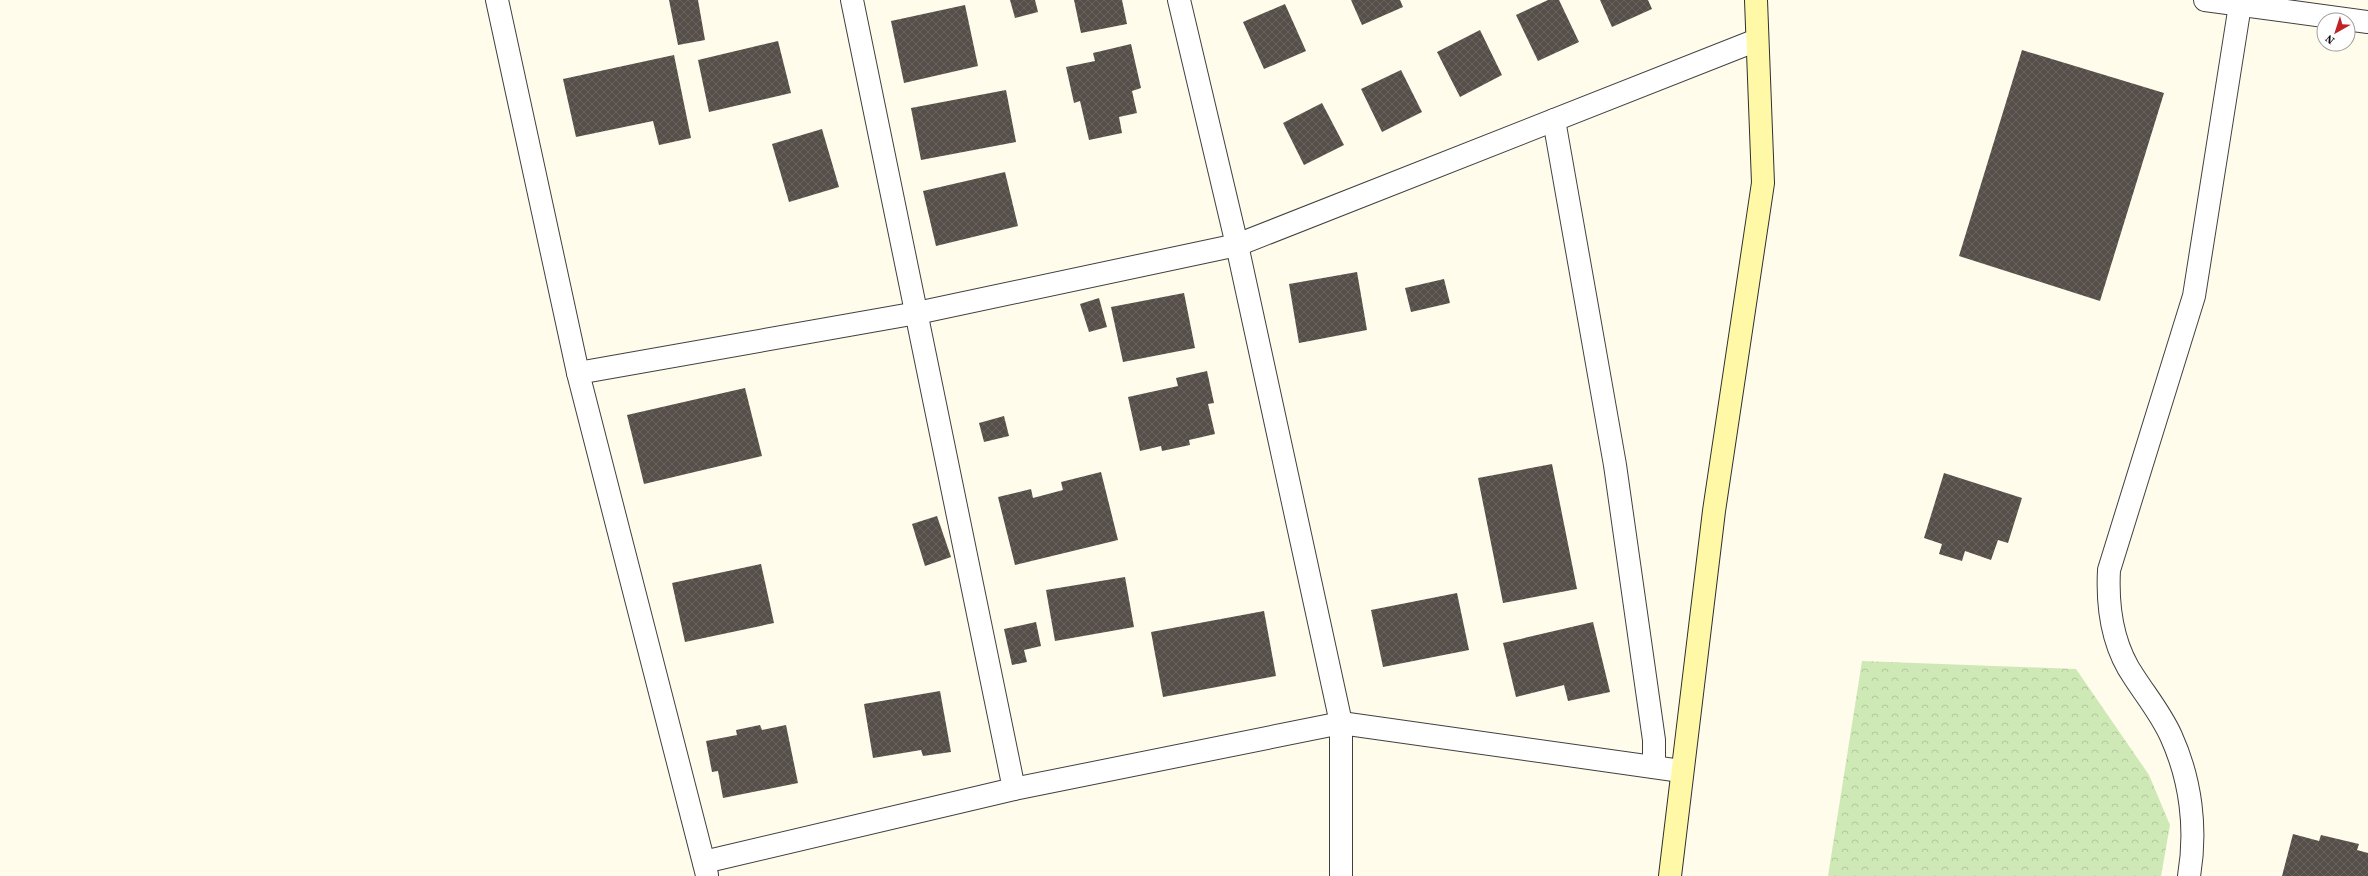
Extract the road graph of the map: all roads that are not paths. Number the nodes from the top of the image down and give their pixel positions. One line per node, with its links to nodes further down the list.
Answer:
1 (497, 0): 12 (street)
2 (852, 0): 11 (street)
3 (1756, 0): 8 (main road)
4 (2205, 0): 6 (street)
5 (1181, 1): 10 (street)
6 (2240, 5): 7 (street); 20 (street)
7 (2368, 22)
8 (1757, 40): 9 (street); 15 (main road)
9 (1554, 120): 10 (street); 14 (street)
10 (1237, 245): 11 (street); 13 (street)
11 (917, 313): 12 (street); 16 (street)
12 (578, 373): 17 (street)
13 (1342, 724): 14 (street); 16 (street); 18 (street)
14 (1654, 767): 15 (street)
15 (1681, 771): 19 (main road)
16 (1014, 789): 17 (street)
17 (705, 869)
18 (1341, 876)
19 (1670, 876)
20 (2189, 876)

